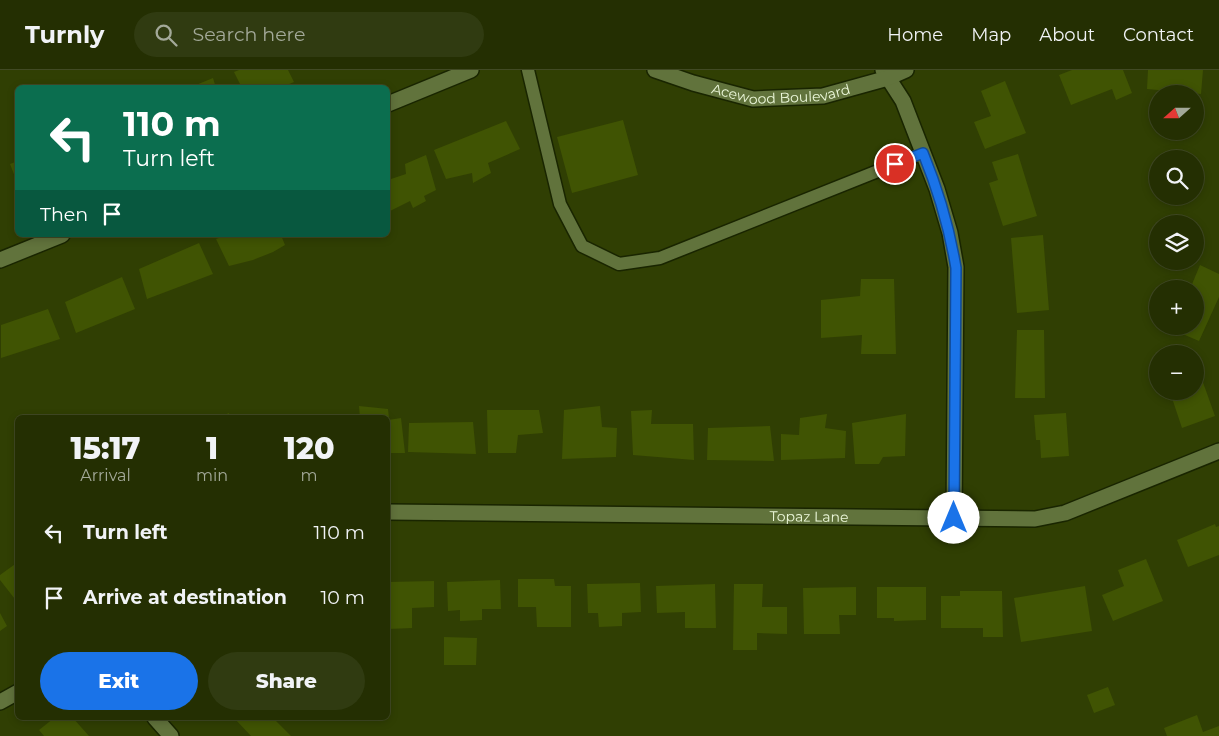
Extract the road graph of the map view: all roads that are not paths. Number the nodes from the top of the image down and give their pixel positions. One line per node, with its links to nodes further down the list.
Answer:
1 (471, 70): 6 (street)
2 (528, 70): 7 (lane)
3 (655, 70): 5 (street, Acewood Boulevard)
4 (906, 70): 5 (street, Acewood Boulevard)
5 (885, 74): 7 (street)
6 (390, 103)
7 (923, 153): 12 (street)
8 (57, 237): 9 (street)
9 (0, 260)
10 (1219, 451): 12 (street, Topaz Lane)
11 (390, 512): 12 (street, Topaz Lane)
12 (954, 518)
13 (15, 694): 14 (street)
14 (0, 702)
15 (157, 720): 16 (street)
16 (171, 736)

